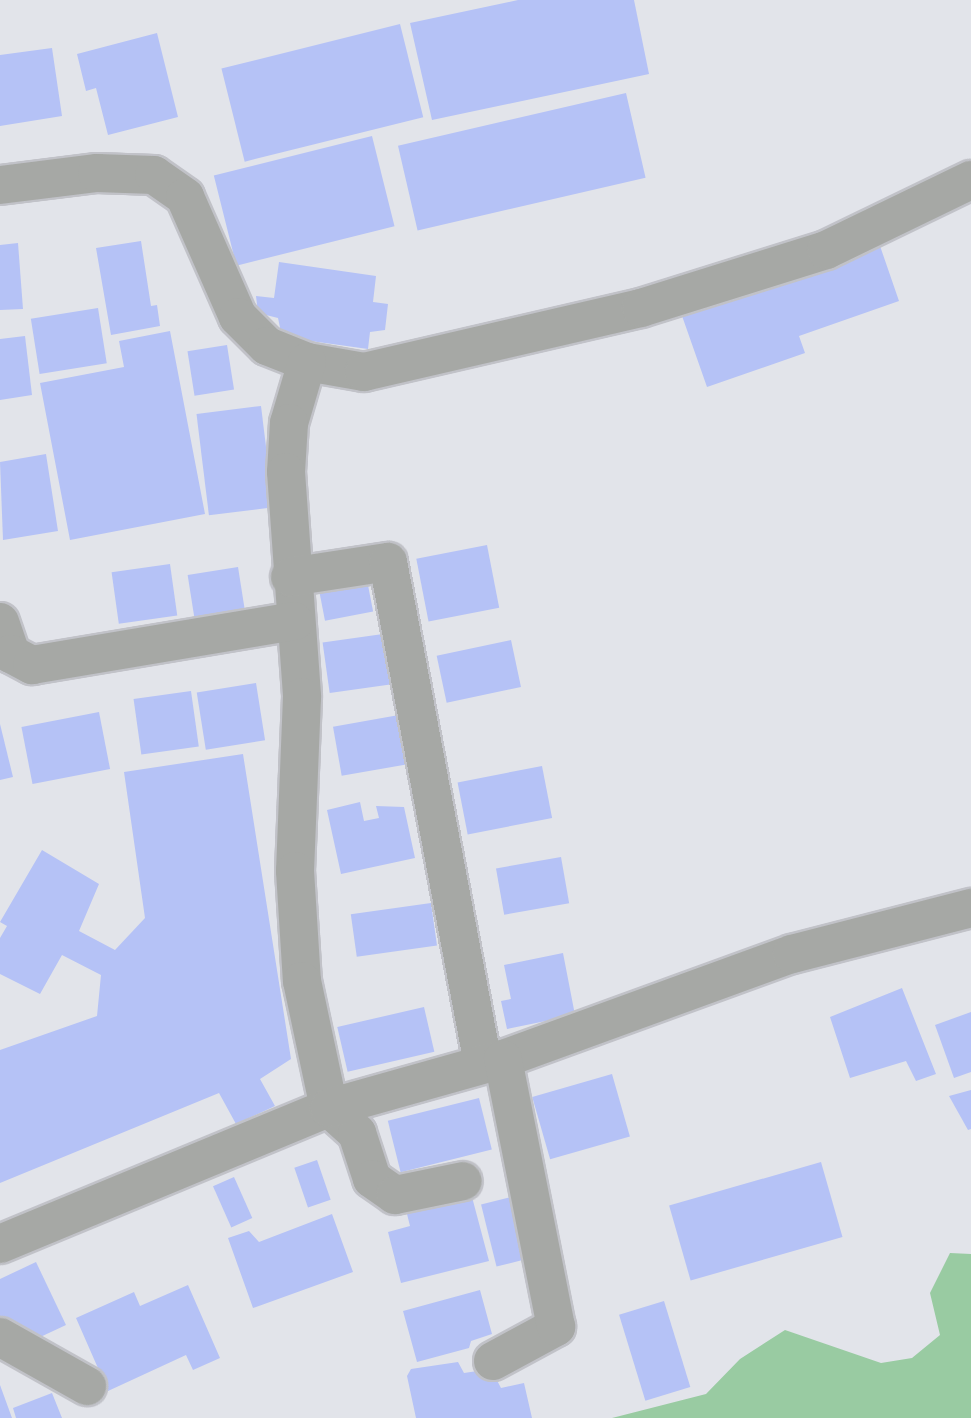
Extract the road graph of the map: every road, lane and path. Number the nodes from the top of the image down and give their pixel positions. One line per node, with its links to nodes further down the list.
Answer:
1 (971, 180): 3 (street)
2 (0, 185): 3 (street)
3 (307, 362): 4 (street)
4 (290, 577): 5 (street); 8 (street)
5 (294, 621): 6 (street); 9 (street)
6 (0, 622)
7 (971, 908): 8 (street)
8 (493, 1061): 9 (street); 13 (street)
9 (329, 1108): 10 (street); 11 (street)
10 (463, 1181)
11 (0, 1244)
12 (0, 1336): 14 (street)
13 (493, 1361)
14 (86, 1386)

